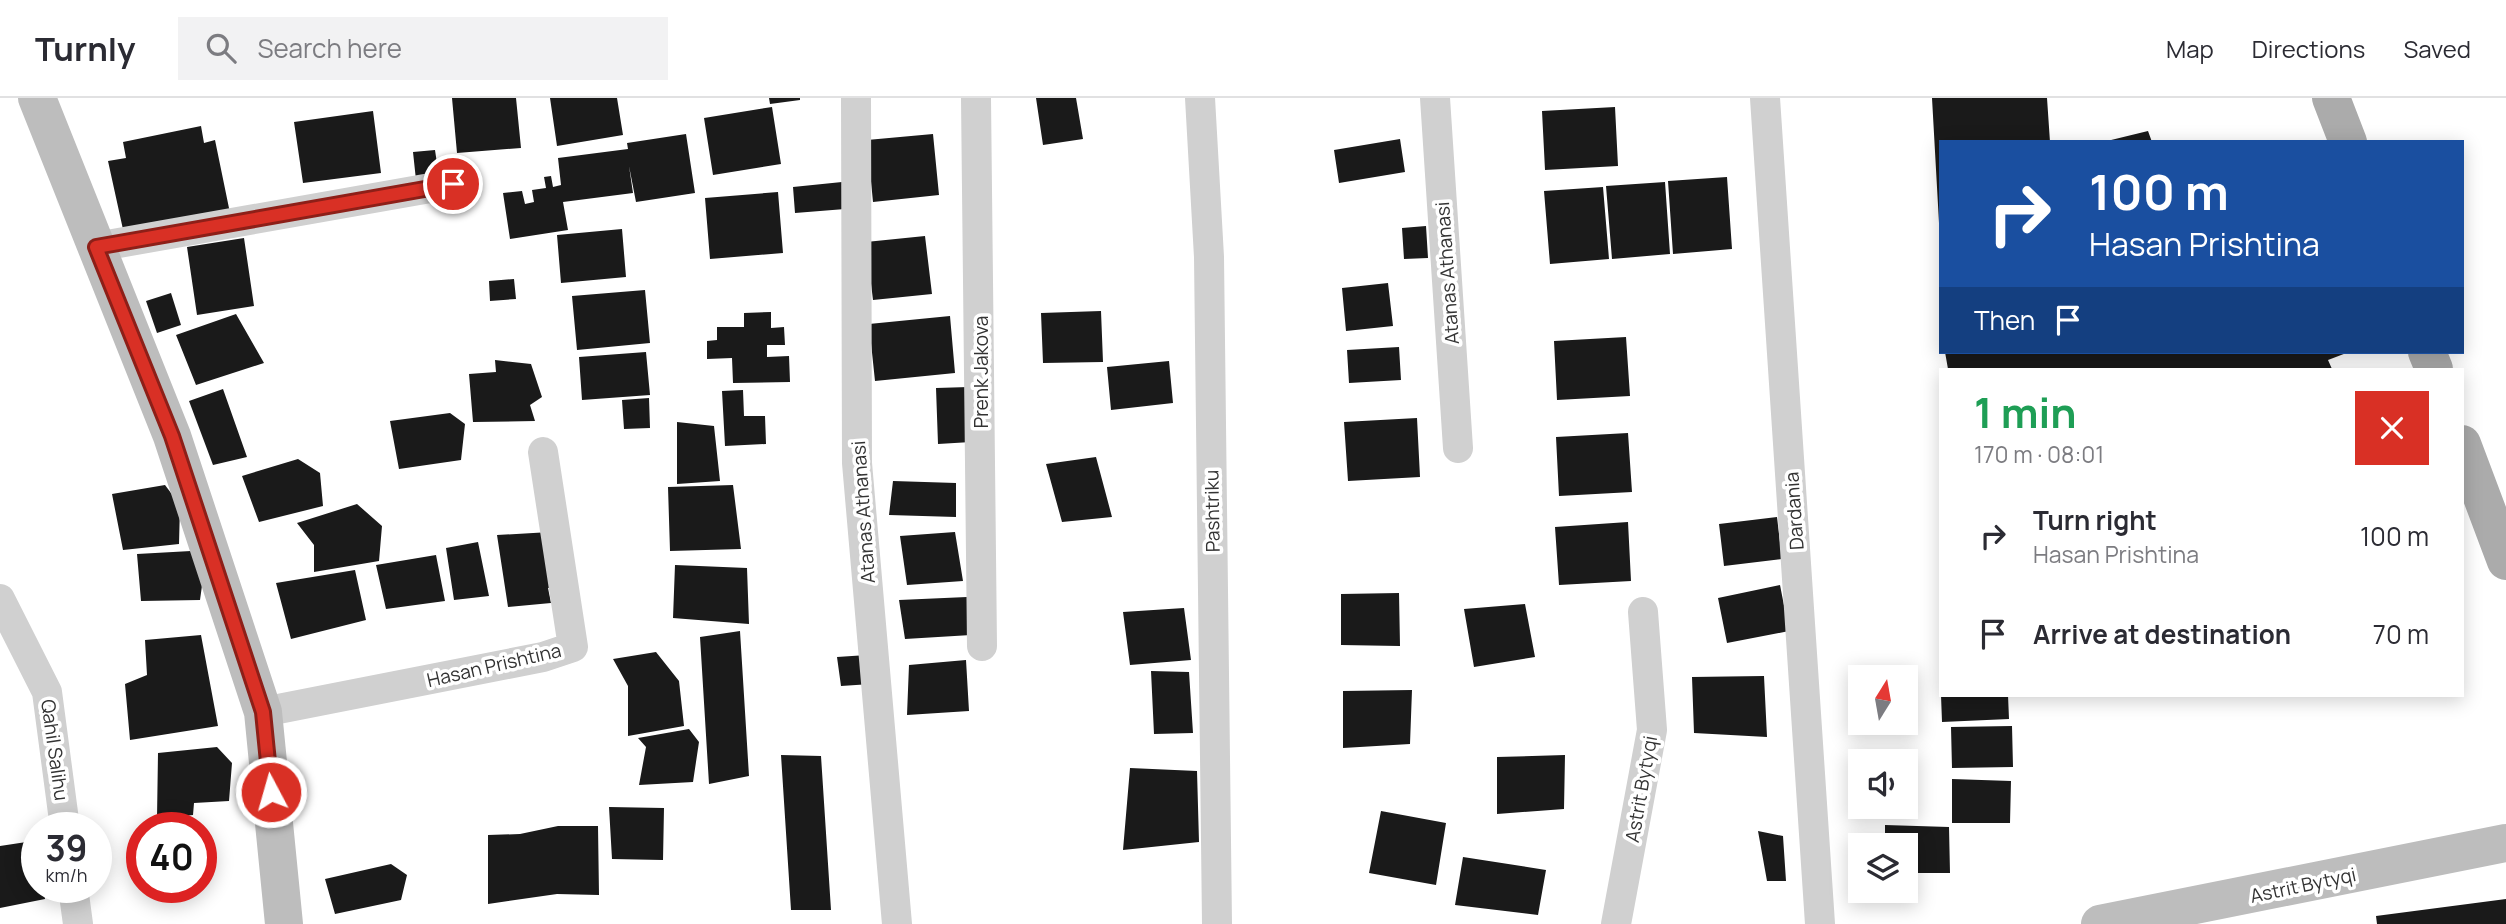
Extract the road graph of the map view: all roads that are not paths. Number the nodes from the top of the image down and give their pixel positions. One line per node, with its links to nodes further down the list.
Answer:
1 (37, 98): 10 (street)
2 (856, 98): 24 (street, Atanas Athanasi)
3 (976, 98): 17 (street, Prenk Jakova)
4 (1200, 98): 25 (street, Pashtriku)
5 (1436, 98): 11 (street, Atanas Athanasi)
6 (1765, 98): 27 (street, Dardania)
7 (2332, 98): 8 (main road)
8 (2347, 140)
9 (453, 184): 10 (street)
10 (96, 247): 18 (street)
11 (1458, 448)
12 (2464, 449): 14 (main road)
13 (543, 452): 18 (street, Hasan Prishtina)
14 (2506, 561)
15 (0, 600): 19 (street, Qahil Salihu)
16 (1643, 612): 26 (street, Astrit Bytyqi)
17 (982, 646)
18 (263, 712): 23 (street)
19 (63, 812)
20 (2506, 843): 28 (street, Astrit Bytyqi)
21 (76, 903): 22 (street)
22 (78, 924)
23 (285, 924)
24 (897, 924)
25 (1217, 924)
26 (1616, 924)
27 (1820, 924)
28 (2100, 924)

